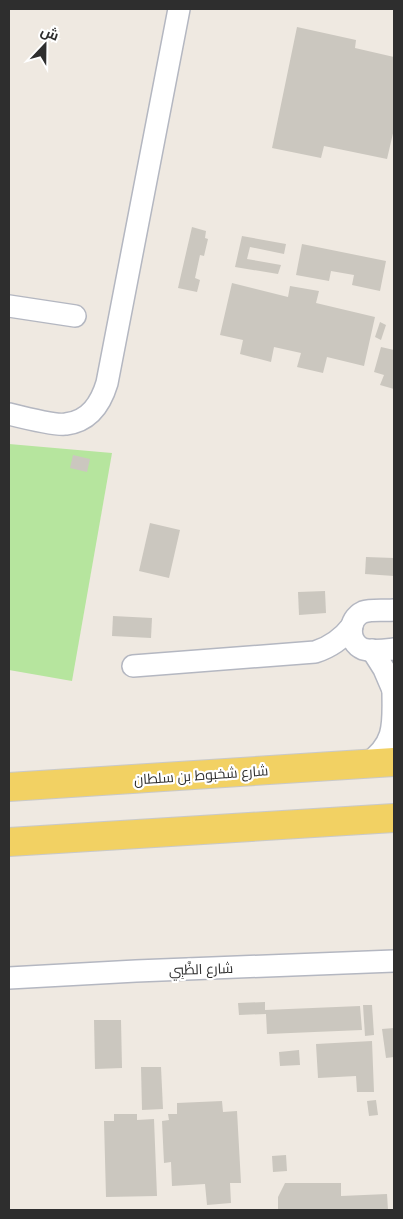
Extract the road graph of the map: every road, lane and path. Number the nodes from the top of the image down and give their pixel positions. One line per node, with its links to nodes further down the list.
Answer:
1 (179, 9): 4 (street)
2 (9, 306): 3 (street)
3 (75, 316)
4 (9, 414)
5 (394, 610): 6 (street)
6 (352, 626): 7 (street); 9 (street)
7 (365, 648): 8 (street); 9 (street); 11 (street)
8 (394, 649)
9 (304, 653): 10 (street)
10 (133, 666)
11 (393, 687): 12 (street)
12 (394, 729): 13 (street)
13 (381, 763): 14 (main road, شارع شخبوط بن سلطان)
14 (9, 787)
15 (394, 818): 16 (main road)
16 (9, 842)
17 (394, 961): 18 (street, شارع الظَّبِي)
18 (9, 978)

